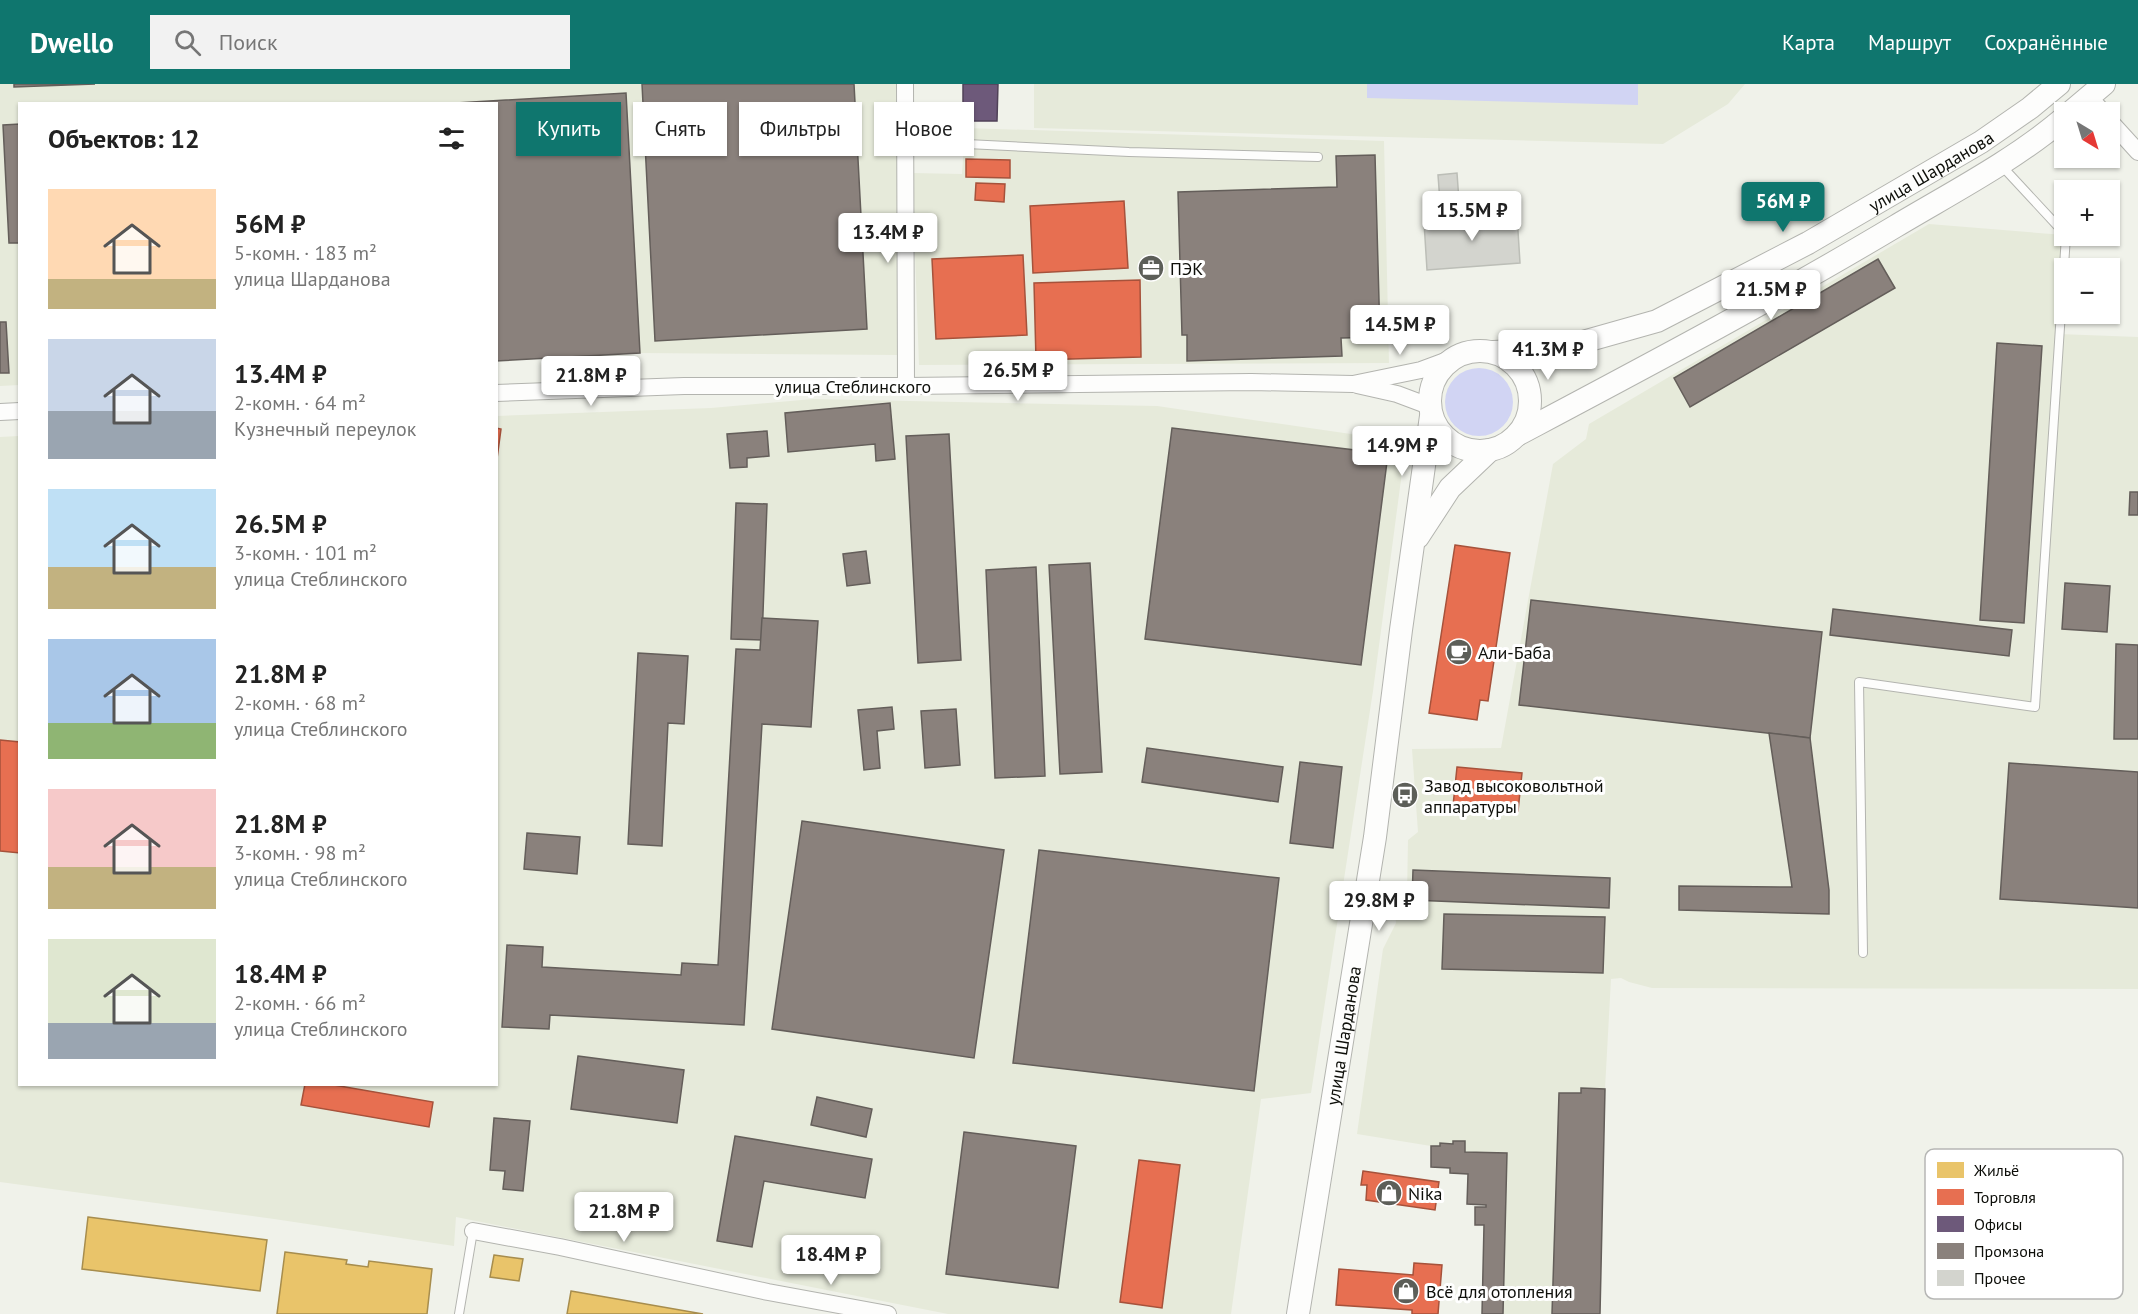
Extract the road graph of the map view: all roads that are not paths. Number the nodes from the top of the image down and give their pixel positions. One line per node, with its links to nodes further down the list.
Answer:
1 (905, 84): 3 (street)
2 (2059, 84): 13 (main road, улица Шарданова)
3 (905, 102)
4 (2054, 126): 10 (main road, улица Шарданова)
5 (2120, 132): 7 (street)
6 (974, 144): 9 (lane)
7 (2138, 152)
8 (905, 156): 16 (street)
9 (1318, 157)
10 (2000, 164): 11 (lane); 21 (main road, улица Шарданова)
11 (2054, 222)
12 (2064, 246): 24 (lane)
13 (1493, 352): 14 (main road); 21 (main road)
14 (1456, 357): 15 (street); 19 (main road)
15 (1353, 384): 16 (street, улица Стеблинского); 19 (street)
16 (906, 386): 17 (street, улица Стеблинского)
17 (498, 393)
18 (18, 411): 20 (street)
19 (1430, 411): 22 (main road); 23 (main road, улица Шарданова)
20 (0, 412)
21 (1517, 435): 22 (main road)
22 (1490, 450): 23 (main road)
23 (1414, 544): 28 (main road, улица Шарданова)
24 (1863, 953)
25 (473, 1231): 26 (lane); 27 (street)
26 (459, 1314)
27 (888, 1314)
28 (1298, 1314)

